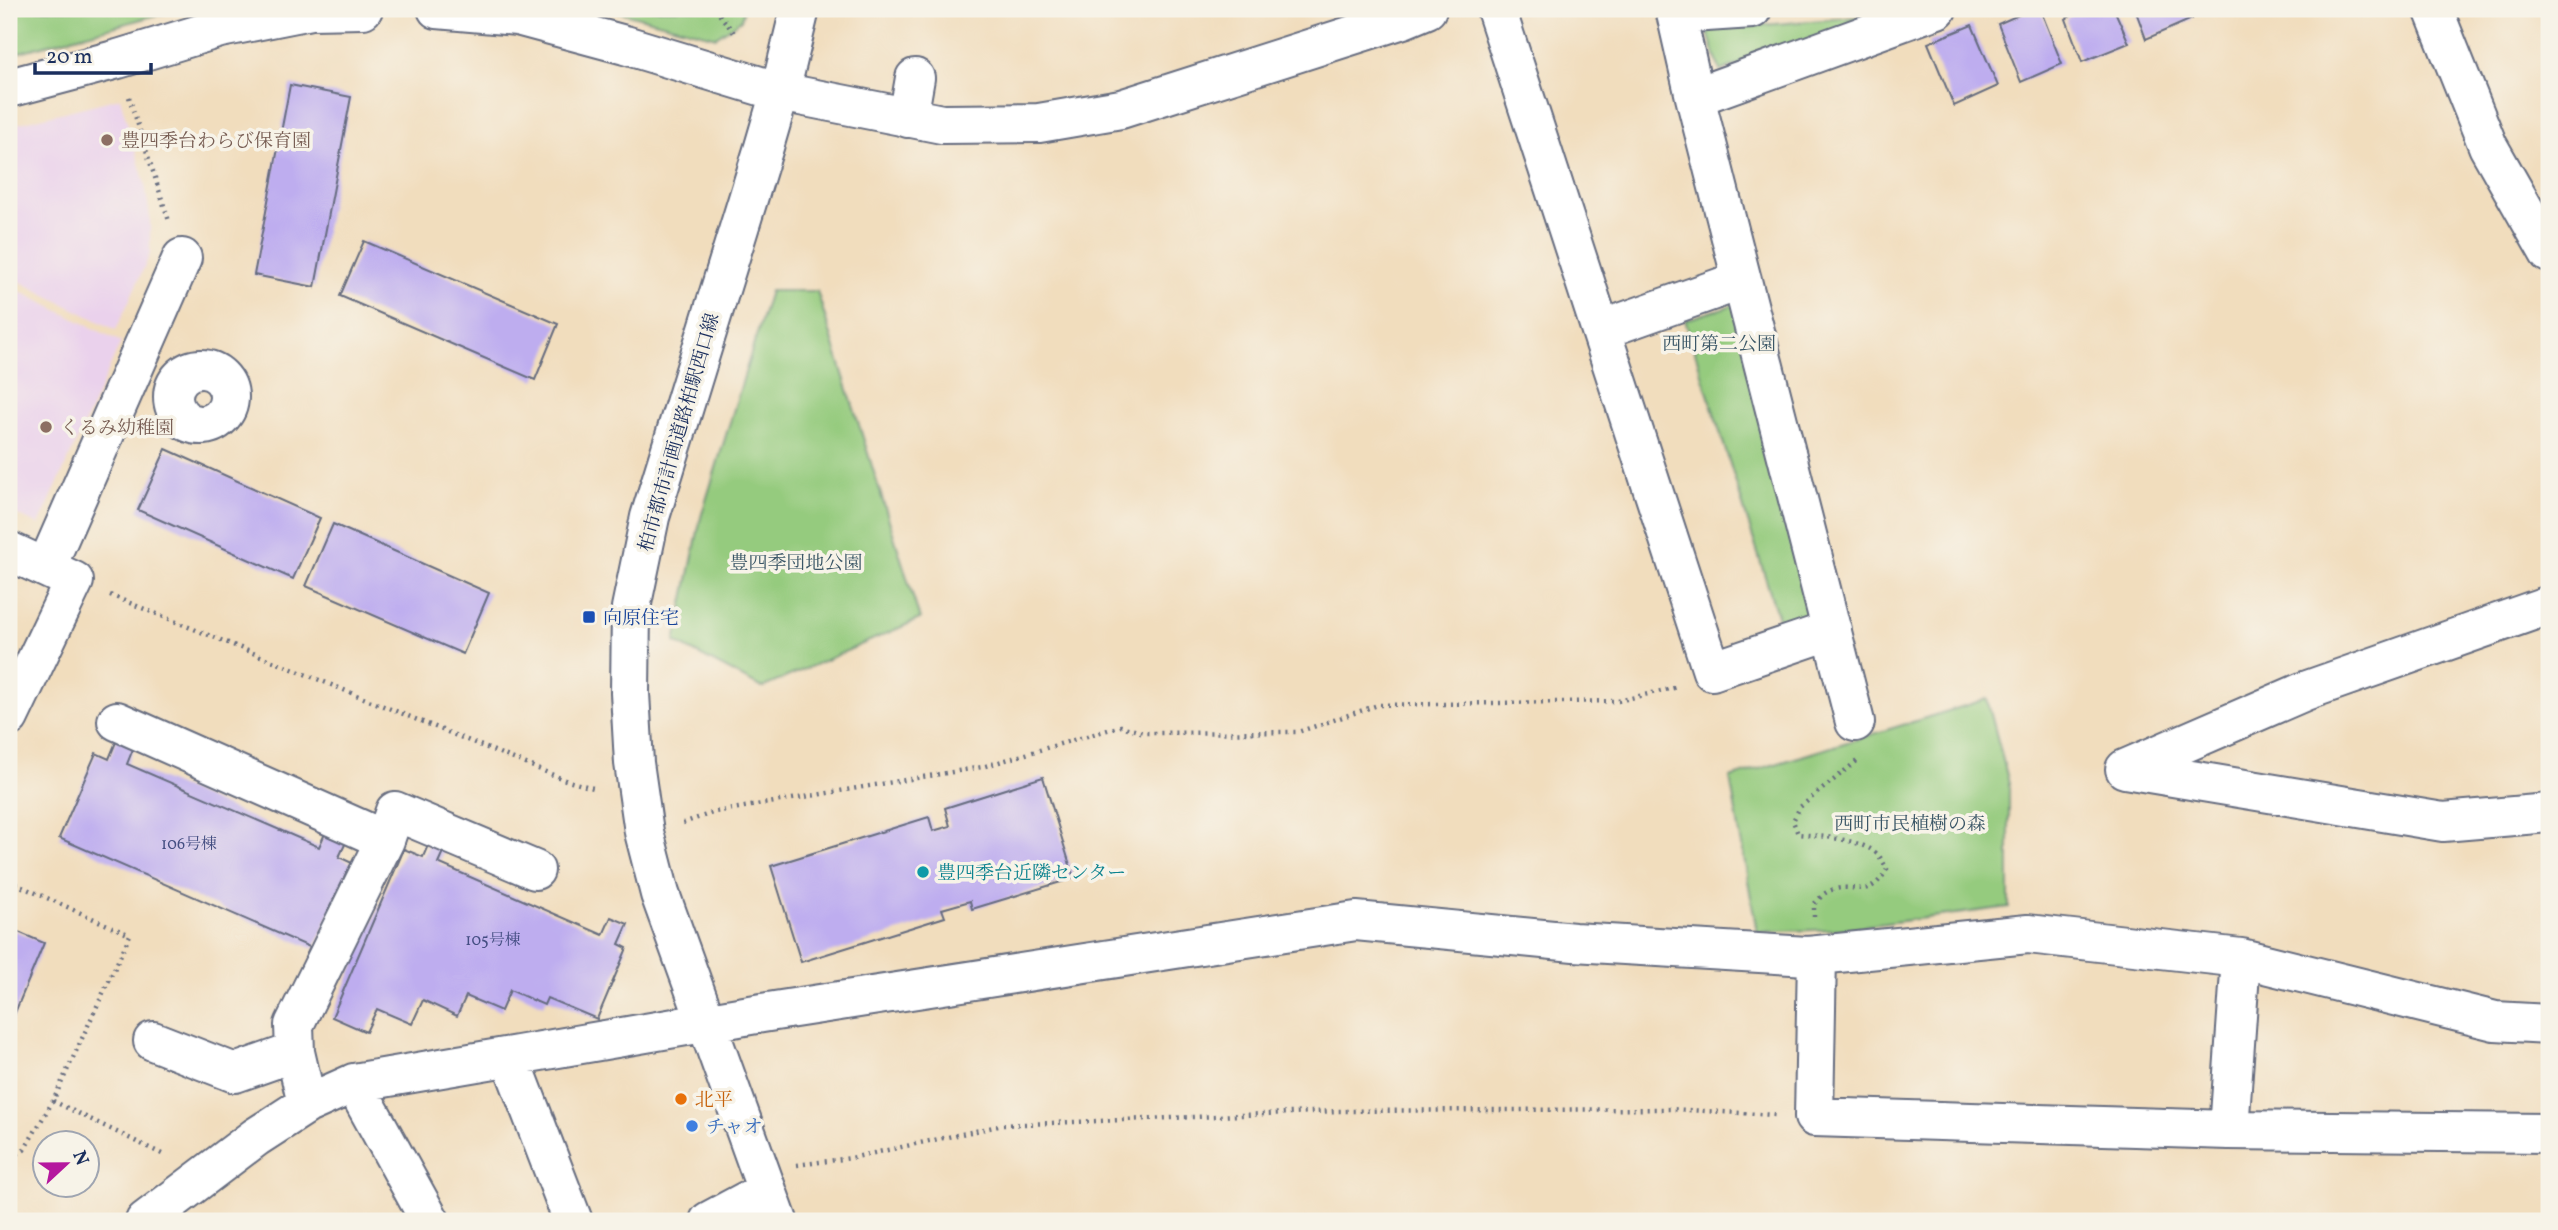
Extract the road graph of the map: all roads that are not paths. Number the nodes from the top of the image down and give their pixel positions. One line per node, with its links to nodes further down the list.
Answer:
1 (363, 9): 11 (street)
2 (437, 9): 12 (street)
3 (800, 9): 12 (street, 柏市都市計画道路柏駅西口線)
4 (1496, 9): 18 (street)
5 (1752, 9): 8 (street)
6 (1937, 9): 13 (street)
7 (2433, 9): 15 (street)
8 (1675, 11): 13 (street)
9 (1410, 12): 14 (street)
10 (915, 78): 14 (street)
11 (9, 88)
12 (780, 92): 14 (street); 33 (street, 柏市都市計画道路柏駅西口線)
13 (1695, 97): 17 (street)
14 (908, 118)
15 (2549, 253)
16 (182, 258): 19 (street)
17 (1742, 280): 18 (street); 24 (street)
18 (1601, 330): 24 (street)
19 (134, 368): 20 (street); 22 (street)
20 (175, 386)
21 (9, 551): 22 (street)
22 (60, 574): 25 (street)
23 (2549, 605): 28 (street)
24 (1832, 630): 27 (street)
25 (9, 717)
26 (117, 721): 29 (street)
27 (1855, 722)
28 (2549, 813)
29 (385, 839): 30 (street); 36 (street)
30 (535, 870)
31 (1817, 955): 32 (street); 33 (street); 40 (street)
32 (2241, 958): 34 (street); 40 (street)
33 (706, 1022): 37 (street); 42 (street, 柏市都市計画道路柏駅西口線)
34 (2549, 1024)
35 (153, 1041): 36 (street)
36 (295, 1052): 39 (street)
37 (510, 1057): 38 (street); 45 (street)
38 (355, 1083): 39 (street); 44 (street)
39 (307, 1104): 43 (street)
40 (2229, 1130): 41 (street)
41 (2549, 1133)
42 (779, 1192): 46 (street)
43 (145, 1221)
44 (430, 1221)
45 (573, 1221)
46 (709, 1221)

